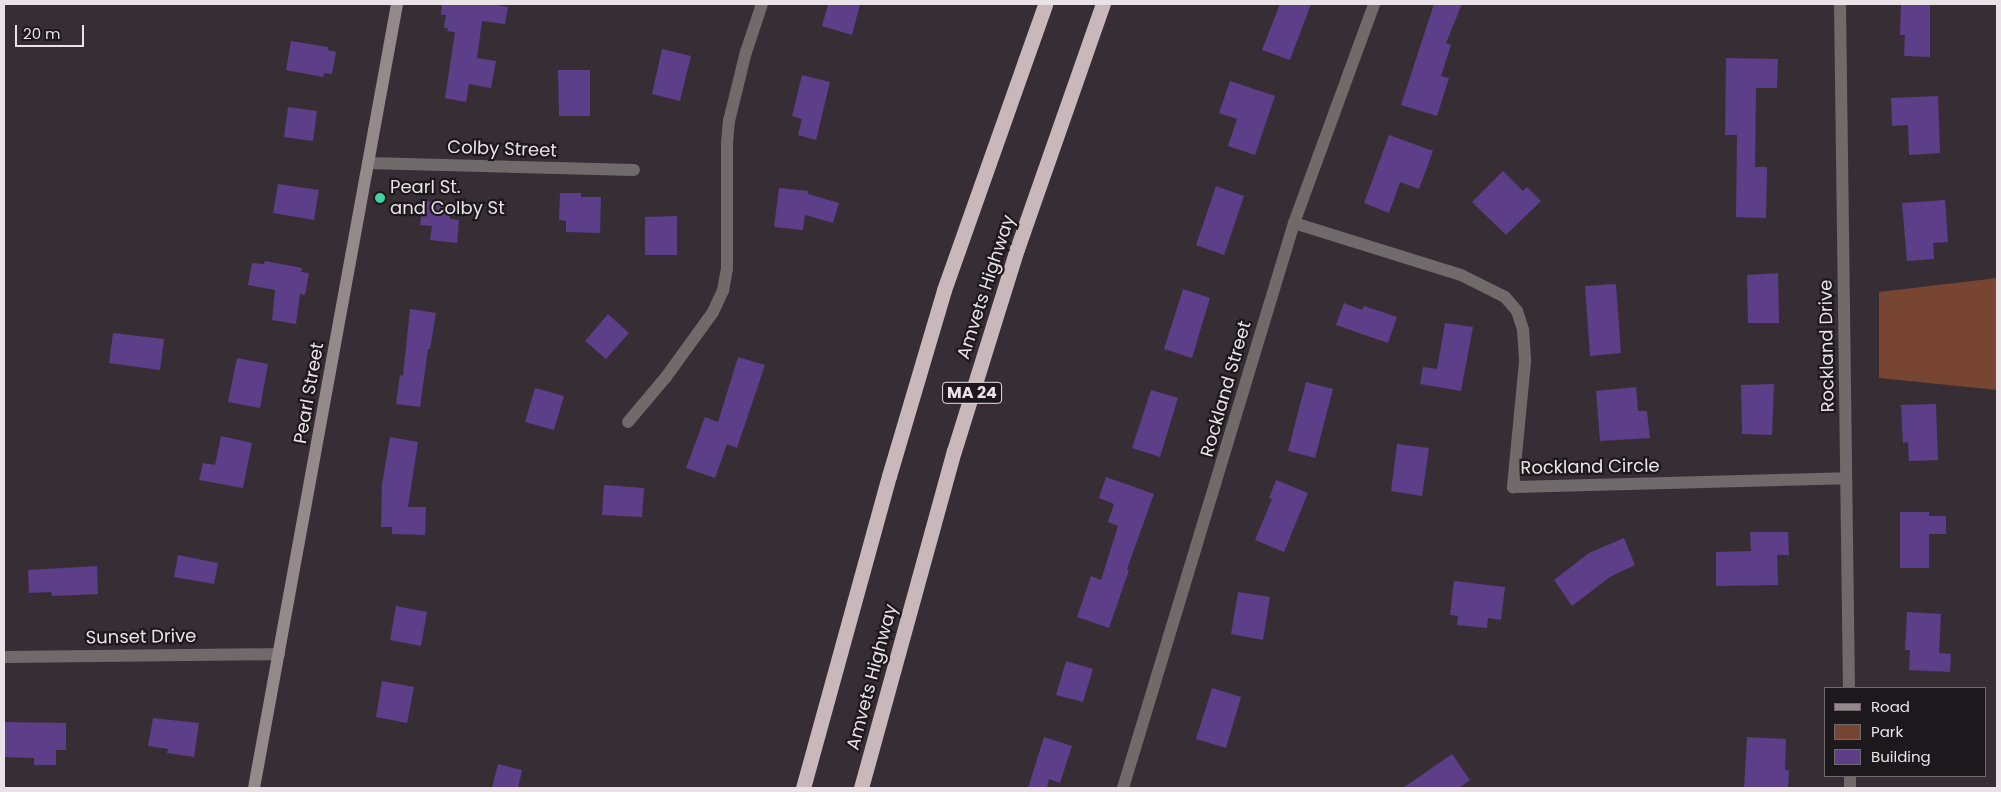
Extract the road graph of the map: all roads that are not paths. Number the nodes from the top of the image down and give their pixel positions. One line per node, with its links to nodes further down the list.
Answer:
1 (397, 4): 7 (street, Pearl Street)
2 (762, 4): 10 (street)
3 (1044, 4): 16 (highway, Amvets Highway / MA 24)
4 (1103, 4): 17 (highway, Amvets Highway / MA 24)
5 (1374, 4): 9 (street, Rockland Street)
6 (1840, 4): 11 (street, Rockland Drive)
7 (368, 163): 8 (street, Colby Street); 12 (street, Pearl Street)
8 (634, 170)
9 (1294, 223): 11 (street, Rockland Circle); 18 (street, Rockland Street)
10 (628, 422)
11 (1846, 478): 14 (street, Rockland Drive)
12 (279, 654): 13 (street, Sunset Drive); 15 (street, Pearl Street)
13 (4, 657)
14 (1849, 687)
15 (254, 788)
16 (803, 788)
17 (861, 788)
18 (1123, 788)

